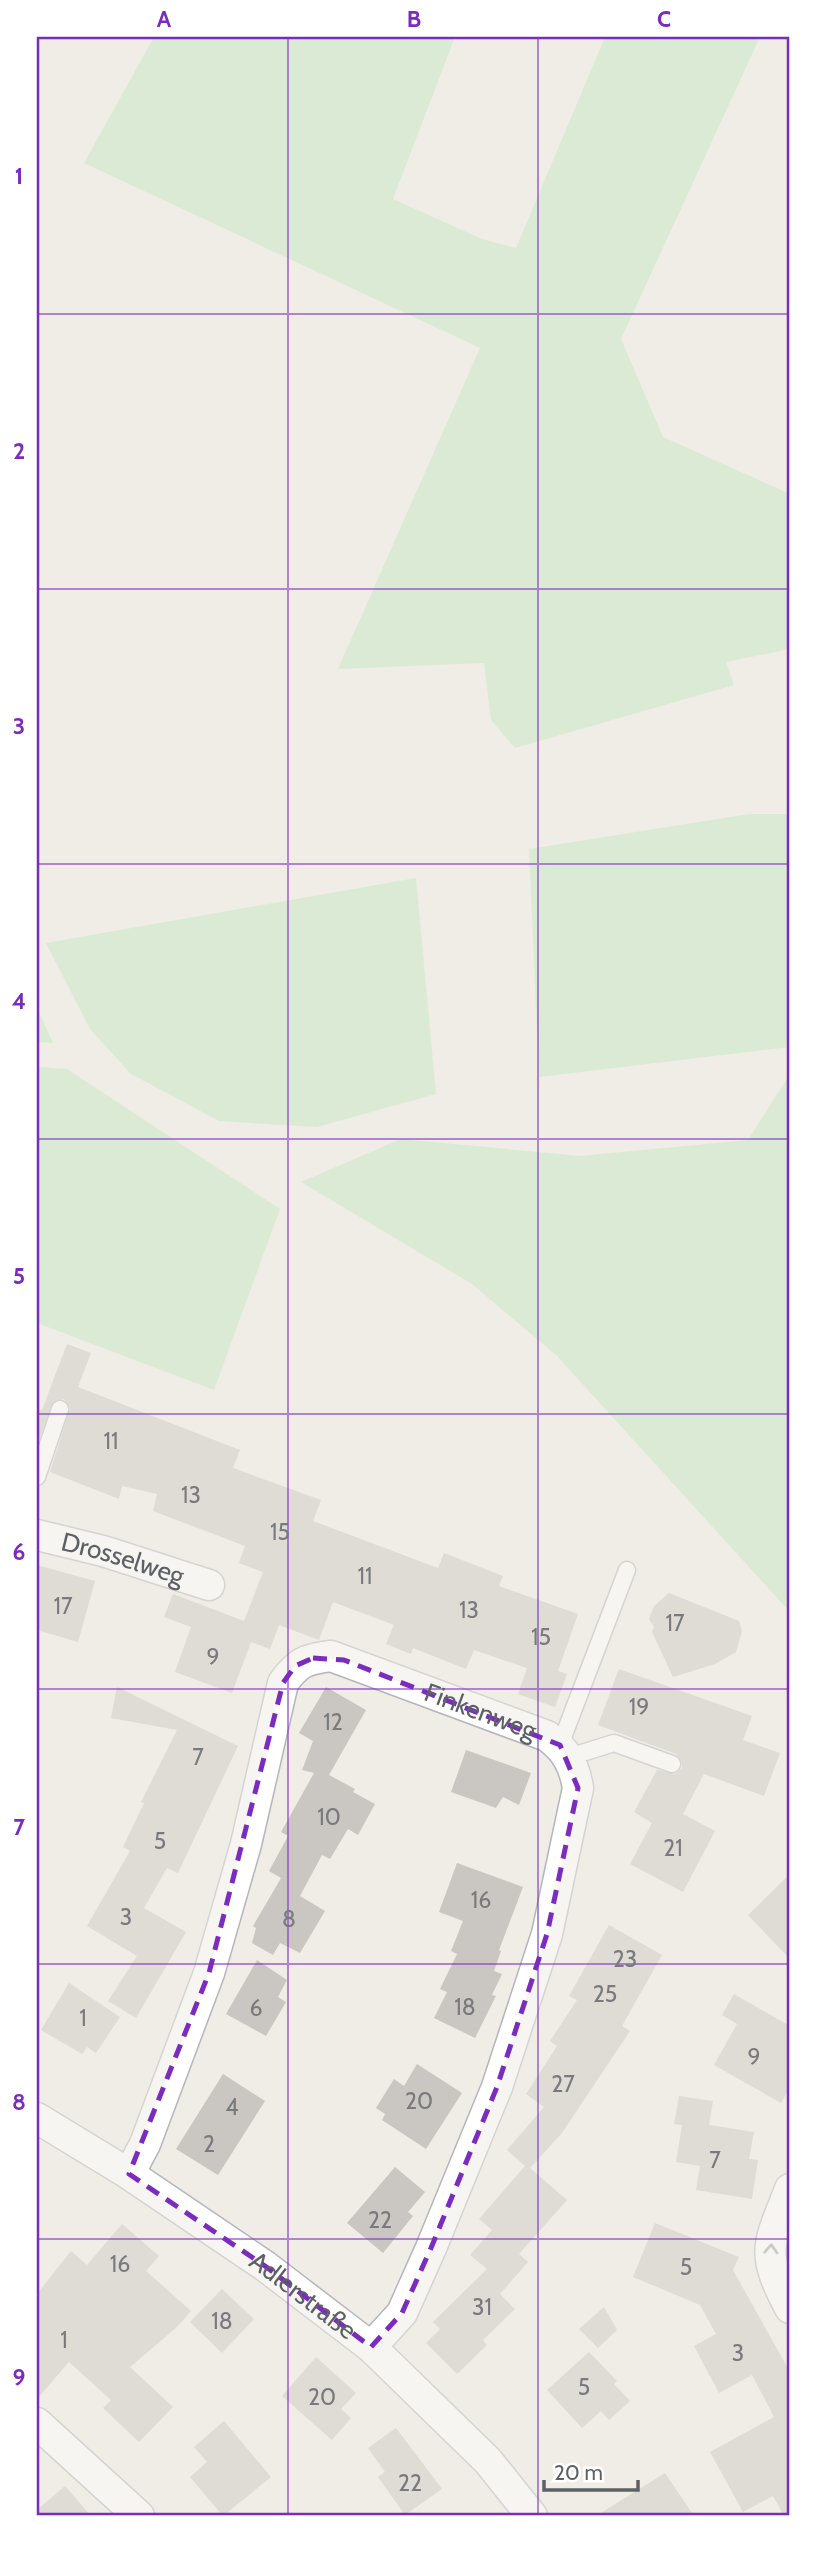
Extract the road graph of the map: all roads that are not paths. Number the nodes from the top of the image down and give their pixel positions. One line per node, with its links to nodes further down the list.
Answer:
1 (60, 1409): 2 (lane)
2 (37, 1477)
3 (37, 1535): 5 (street, Drosselweg)
4 (627, 1570): 6 (lane)
5 (209, 1586)
6 (565, 1751): 7 (lane); 9 (street, Finkenweg); 12 (street)
7 (672, 1764)
8 (37, 2118): 9 (street, Adlerstraße)
9 (129, 2174): 12 (street, Adlerstraße)
10 (790, 2189): 11 (street, one-way to 10)
11 (790, 2308)
12 (370, 2347): 15 (street, Adlerstraße)
13 (37, 2423): 14 (street)
14 (139, 2516)
15 (531, 2516)

